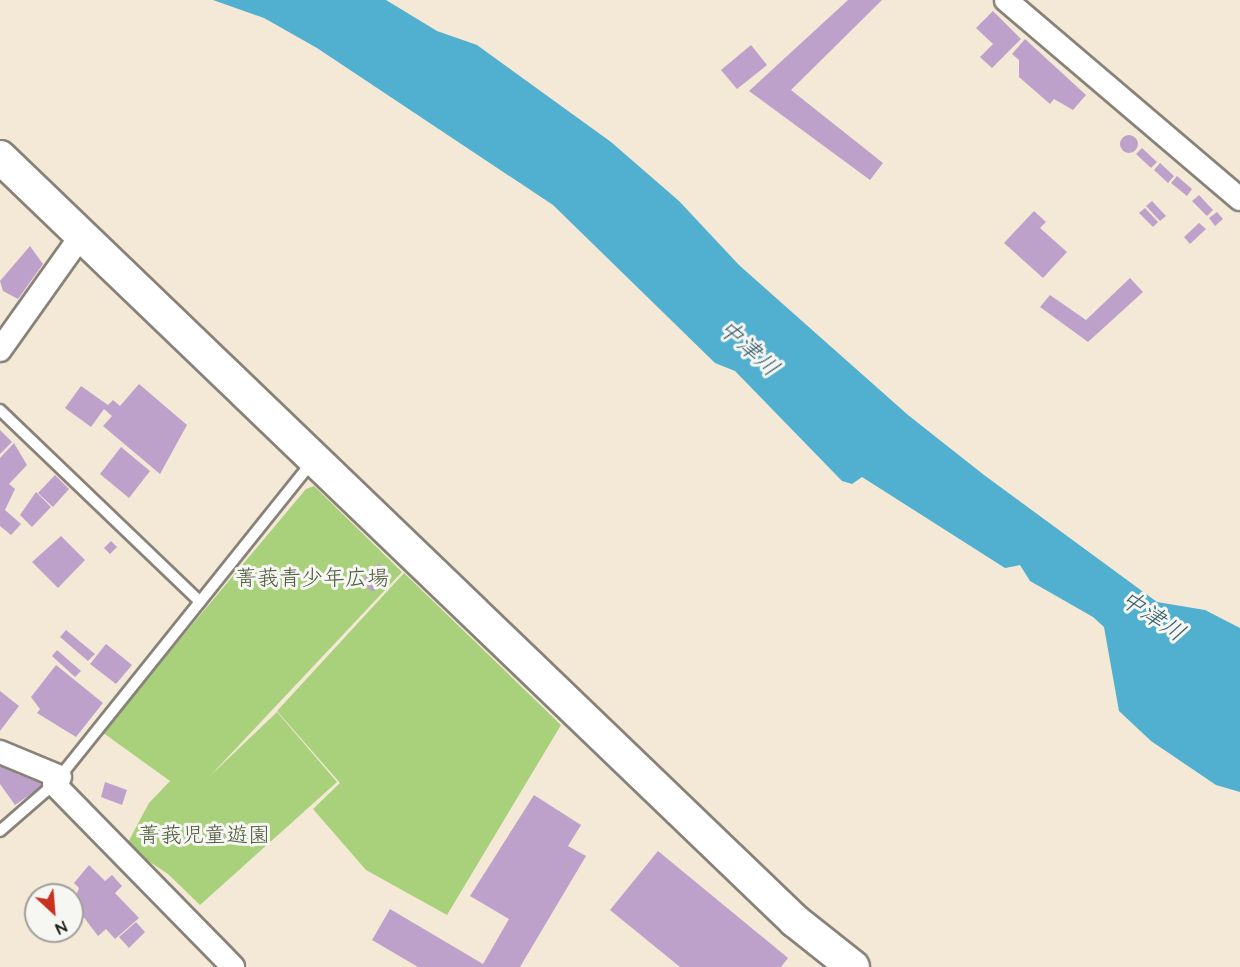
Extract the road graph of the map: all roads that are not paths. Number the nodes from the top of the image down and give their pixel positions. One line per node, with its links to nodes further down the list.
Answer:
1 (1006, 0): 3 (street)
2 (0, 158): 4 (street)
3 (1240, 199)
4 (81, 236): 5 (street); 7 (street)
5 (0, 350)
6 (0, 410): 8 (lane)
7 (314, 461): 8 (lane); 13 (street)
8 (200, 602): 10 (lane)
9 (0, 752): 10 (street)
10 (57, 780): 11 (lane); 12 (street)
11 (0, 831)
12 (232, 967)
13 (853, 967)

